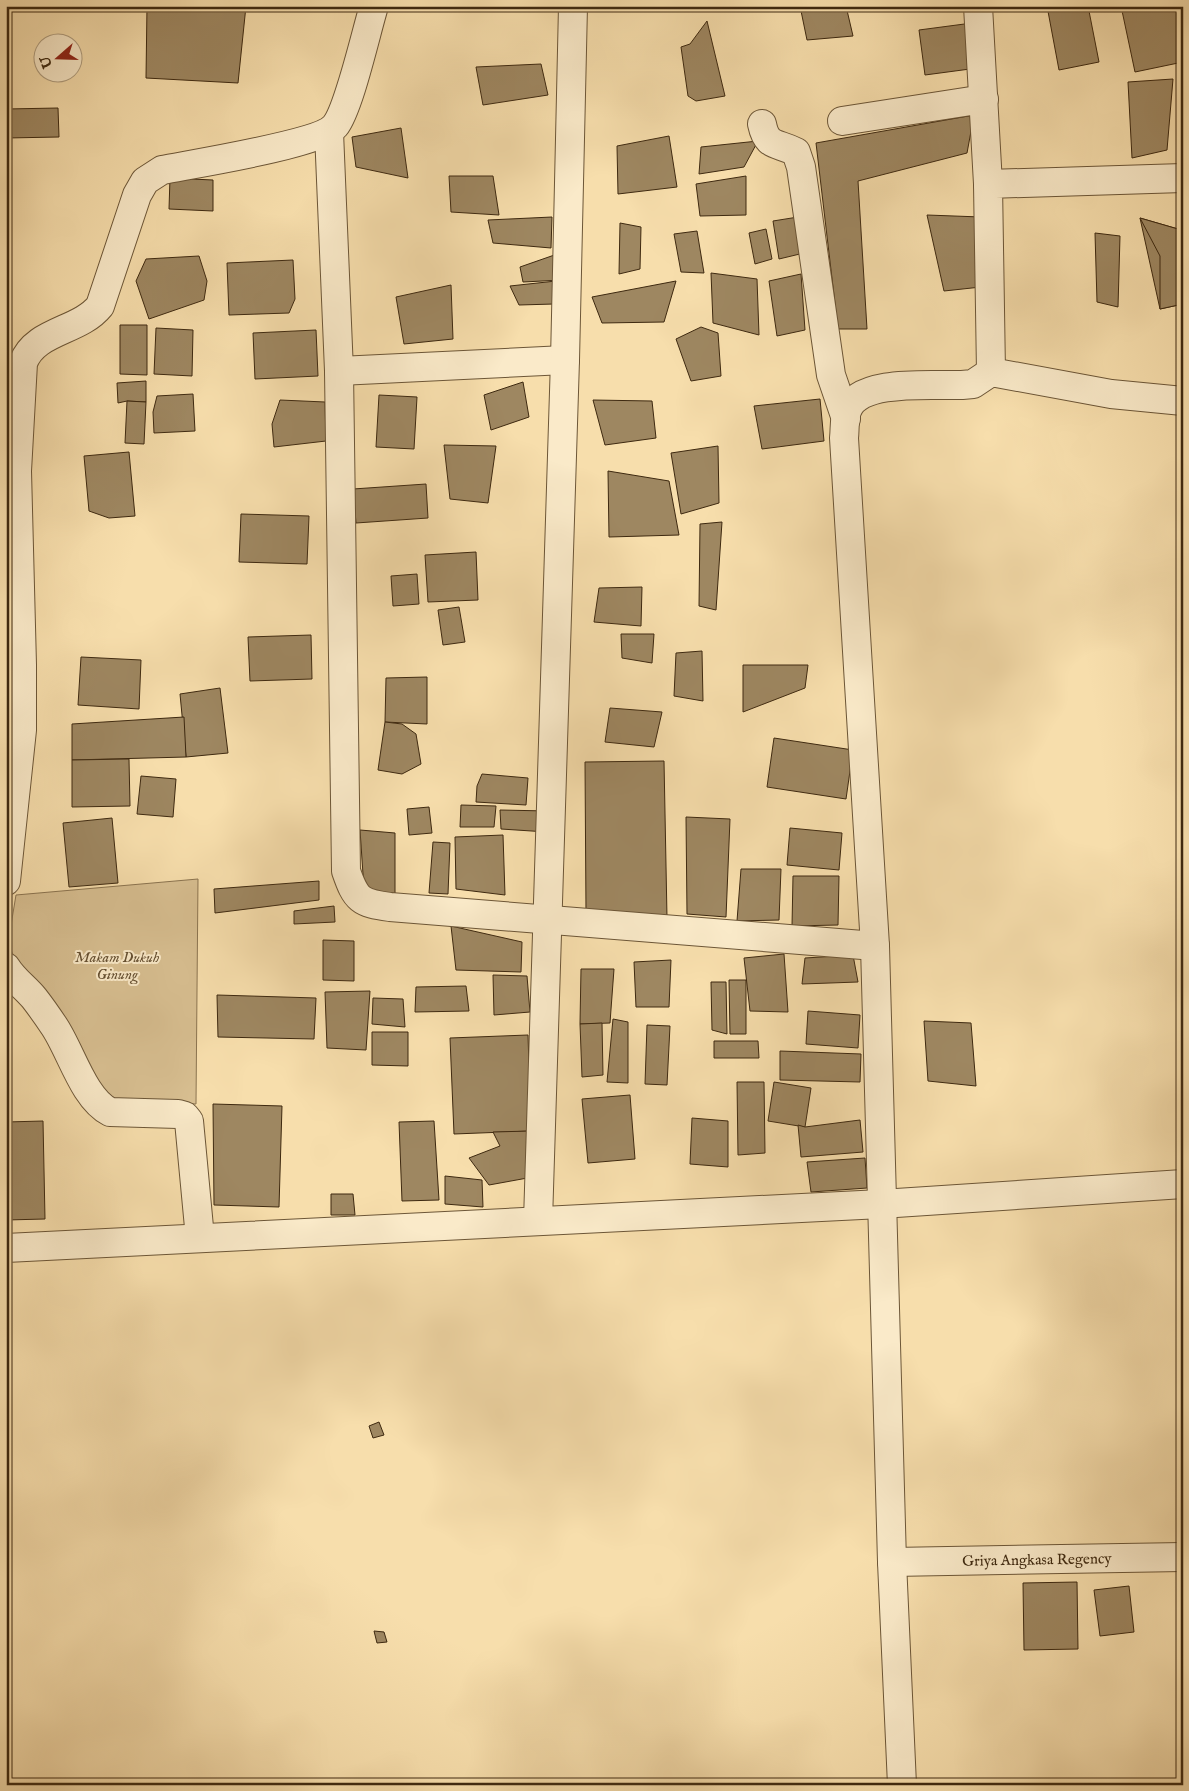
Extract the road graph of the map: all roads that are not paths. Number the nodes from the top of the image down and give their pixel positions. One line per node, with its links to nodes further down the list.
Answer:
1 (374, 6): 7 (street)
2 (573, 6): 10 (street)
3 (978, 6): 4 (street)
4 (984, 99): 5 (street); 9 (street)
5 (842, 121)
6 (762, 124): 14 (street)
7 (329, 132): 11 (street); 15 (street)
8 (1183, 178): 9 (street)
9 (988, 184): 12 (street)
10 (565, 360): 11 (street); 16 (street)
11 (339, 370): 16 (street)
12 (991, 372): 13 (street); 14 (street)
13 (1183, 401)
14 (846, 419): 17 (street)
15 (6, 881)
16 (549, 921): 17 (street); 21 (street)
17 (875, 946): 20 (street)
18 (6, 967): 22 (street)
19 (1183, 1184): 20 (street)
20 (881, 1204): 21 (street); 25 (street)
21 (538, 1221): 22 (street)
22 (200, 1238): 23 (street)
23 (6, 1248)
24 (1183, 1557): 25 (street, Griya Angkasa Regency)
25 (892, 1562): 26 (street)
26 (902, 1785)

